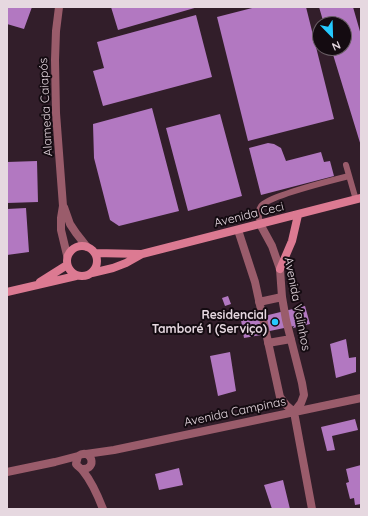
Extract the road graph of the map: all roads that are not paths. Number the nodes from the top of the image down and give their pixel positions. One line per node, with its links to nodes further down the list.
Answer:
1 (59, 7): 5 (street, Alameda Caiapós)
2 (346, 165): 3 (lane)
3 (349, 176): 4 (lane); 7 (lane)
4 (359, 199): 6 (main road, Avenida Ceci)
5 (64, 206): 9 (street, Alameda Caiapós); 12 (street, Alameda Caiapós)
6 (298, 214): 7 (main road, Avenida Ceci); 14 (main road)
7 (260, 224): 8 (main road, Avenida Ceci); 14 (street, Avenida Valinhos)
8 (238, 230): 11 (main road, Avenida Ceci); 20 (street)
9 (87, 247): 10 (main road); 12 (main road)
10 (95, 253): 11 (main road, Avenida Ceci); 15 (main road)
11 (142, 254): 15 (main road, Avenida Ceci)
12 (67, 256): 13 (main road)
13 (67, 265): 16 (main road); 17 (main road)
14 (280, 269): 19 (street, Avenida Valinhos)
15 (92, 273): 16 (main road)
16 (76, 276): 17 (main road)
17 (36, 285): 18 (main road)
18 (7, 292)
19 (282, 297): 20 (street); 21 (street, Avenida Valinhos)
20 (259, 302): 22 (street)
21 (291, 339): 22 (street); 24 (street, Avenida Valinhos)
22 (268, 343): 24 (street)
23 (361, 398): 24 (street, Avenida Campinas)
24 (294, 412): 25 (street, Avenida Campinas); 28 (street)
25 (84, 462): 26 (street); 27 (street)
26 (7, 472)
27 (103, 509)
28 (312, 509)

